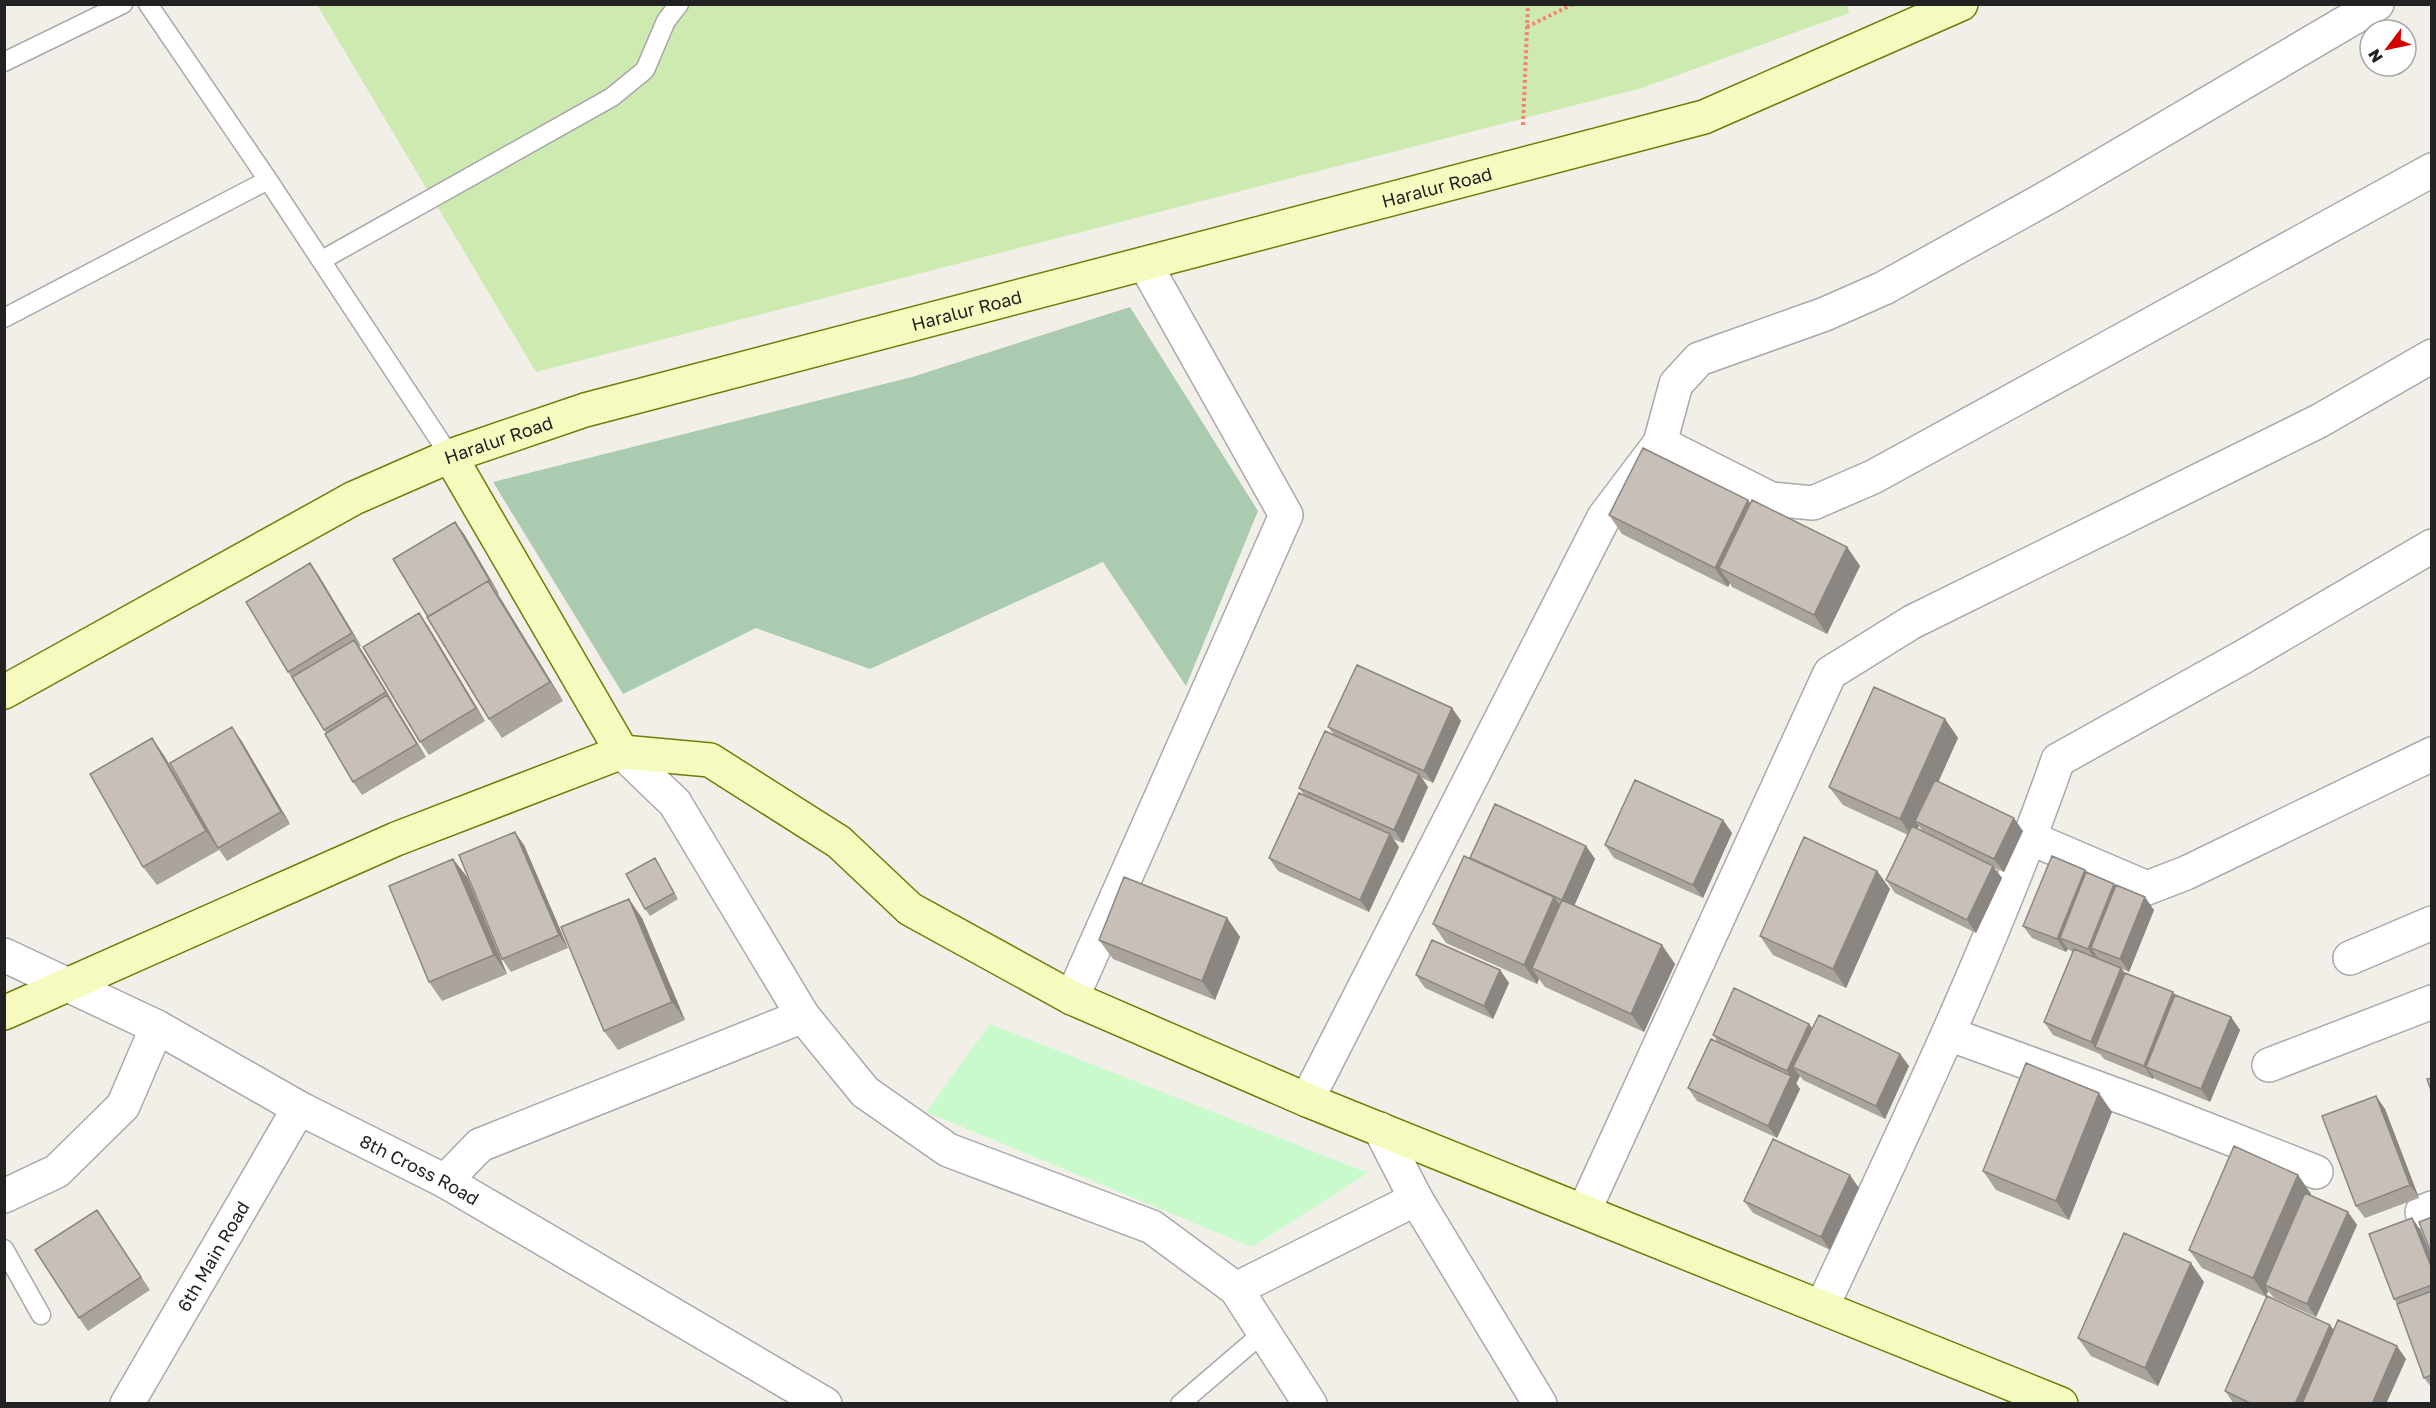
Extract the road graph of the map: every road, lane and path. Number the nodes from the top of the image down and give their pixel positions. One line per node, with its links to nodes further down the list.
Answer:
1 (123, 4): 9 (lane)
2 (147, 4): 12 (lane)
3 (679, 4): 13 (lane)
4 (1528, 4): 8 (path)
5 (1573, 4): 8 (path)
6 (1961, 4): 10 (street, Haralur Road)
7 (2377, 4): 17 (street)
8 (1527, 27): 10 (path)
9 (4, 62)
10 (1521, 165): 14 (street, Haralur Road)
11 (2432, 170): 17 (street)
12 (268, 180): 13 (lane); 15 (lane)
13 (322, 260): 18 (lane)
14 (1145, 264): 18 (street, Haralur Road); 28 (street)
15 (4, 318)
16 (2432, 356): 42 (street)
17 (1660, 443): 35 (street)
18 (450, 456): 20 (street, Haralur Road); 21 (street)
19 (2432, 546): 23 (street)
20 (4, 692)
21 (622, 752): 27 (street); 28 (street); 31 (street)
22 (2432, 754): 23 (street)
23 (2031, 838): 33 (street)
24 (2432, 923): 26 (street)
25 (4, 954): 27 (street, 8th Cross Road)
26 (2350, 958)
27 (67, 986): 30 (street); 32 (street, 8th Cross Road)
28 (1072, 998): 35 (street)
29 (2432, 1002): 34 (street)
30 (4, 1013)
31 (803, 1016): 39 (street); 44 (street)
32 (157, 1027): 36 (street, 8th Cross Road); 40 (street)
33 (1949, 1034): 38 (street); 45 (street)
34 (2269, 1065)
35 (1307, 1100): 37 (street)
36 (299, 1108): 39 (street, 8th Cross Road); 48 (street, 6th Main Road)
37 (1380, 1129): 41 (street); 42 (street)
38 (2316, 1172)
39 (445, 1181): 49 (street, 8th Cross Road)
40 (4, 1196)
41 (1416, 1199): 44 (street); 52 (street)
42 (1584, 1211): 45 (street)
43 (4, 1249): 46 (lane)
44 (1236, 1289): 47 (street)
45 (1822, 1307): 53 (street)
46 (40, 1315)
47 (1264, 1332): 50 (lane); 51 (street)
48 (127, 1404)
49 (825, 1404)
50 (1180, 1404)
51 (1310, 1404)
52 (1540, 1404)
53 (2061, 1404)

